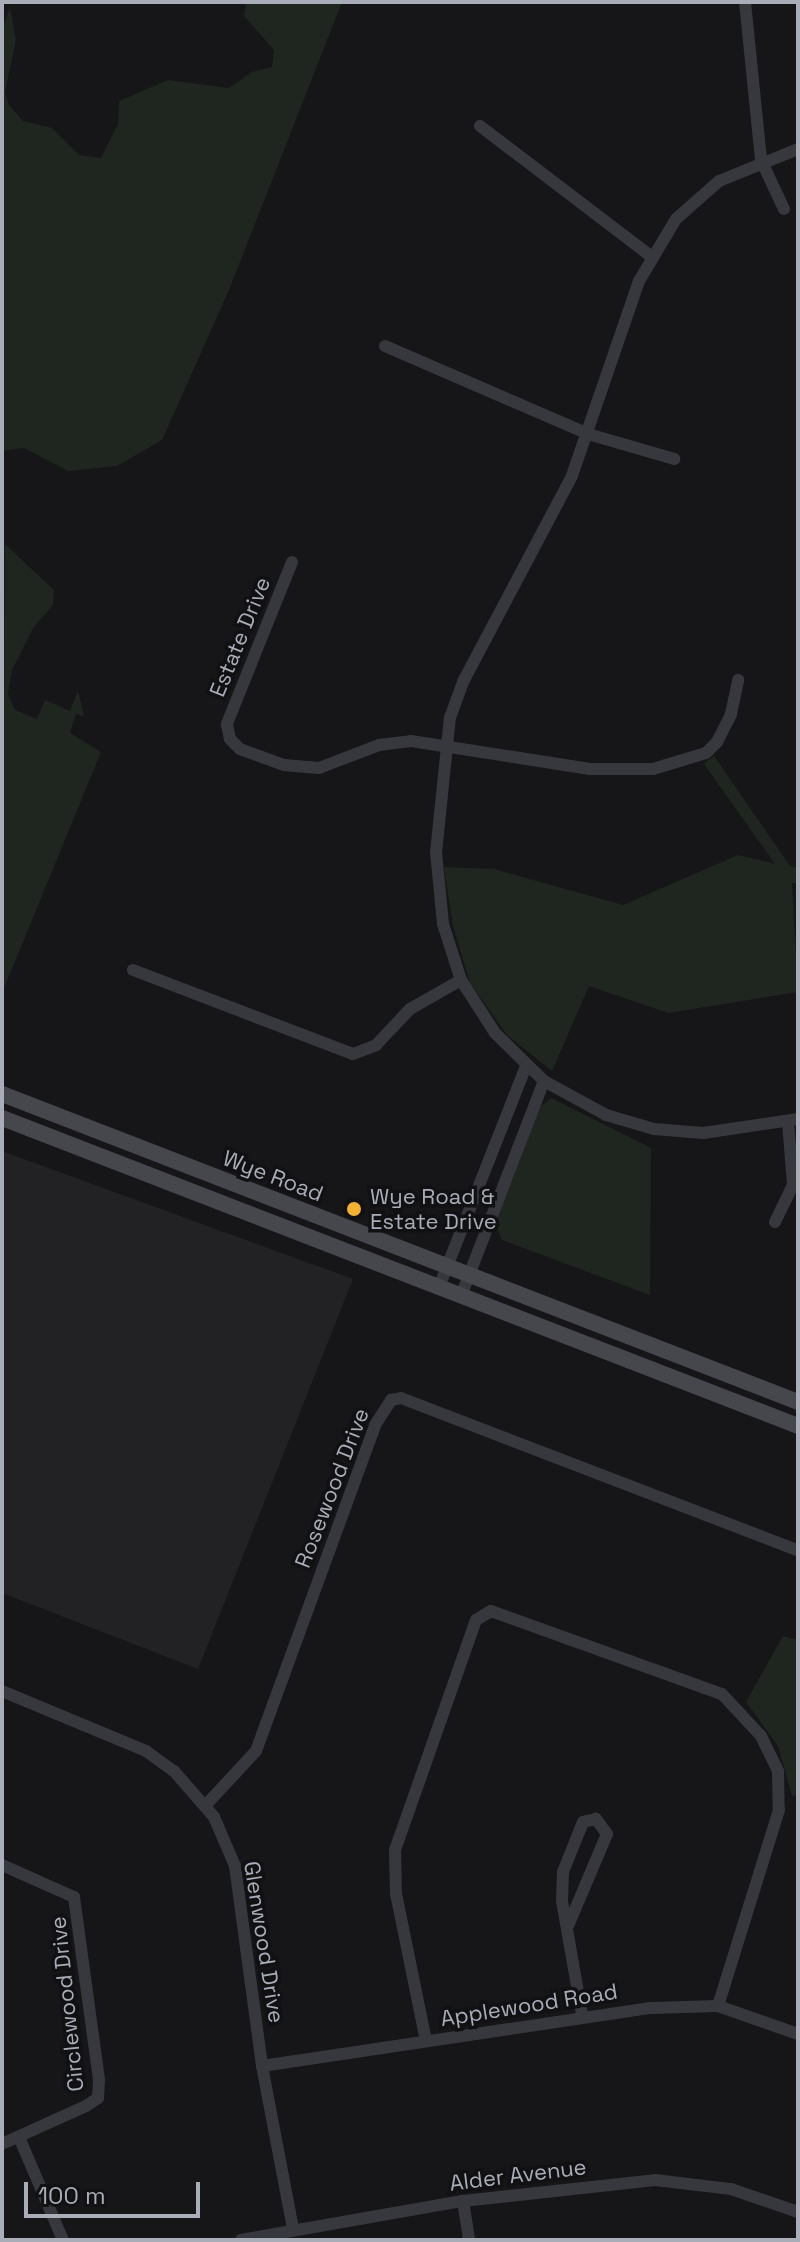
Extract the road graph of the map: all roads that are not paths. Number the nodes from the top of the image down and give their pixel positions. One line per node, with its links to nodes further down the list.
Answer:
1 (745, 2): 4 (street)
2 (480, 126): 6 (street)
3 (798, 149): 4 (street)
4 (761, 160): 5 (street); 6 (street)
5 (784, 209)
6 (652, 257): 8 (street)
7 (385, 346): 8 (street)
8 (588, 434): 9 (street); 12 (street)
9 (674, 459)
10 (292, 562): 12 (street, Estate Drive)
11 (738, 680): 12 (street, Estate Drive)
12 (446, 744): 14 (street)
13 (133, 970): 14 (street)
14 (461, 980): 15 (street)
15 (526, 1066): 16 (street); 21 (street)
16 (544, 1081): 19 (street); 22 (street)
17 (2, 1094): 21 (main road, Wye Road)
18 (2, 1118): 23 (main road, Wye Road)
19 (793, 1120): 20 (street)
20 (775, 1222)
21 (447, 1267): 22 (main road, Wye Road); 23 (street)
22 (468, 1275): 24 (street); 25 (main road, Wye Road)
23 (439, 1287): 24 (main road, Wye Road)
24 (461, 1296): 26 (main road, Wye Road)
25 (798, 1402)
26 (798, 1426)
27 (798, 1550): 29 (street, Rosewood Drive)
28 (2, 1691): 29 (street, Glenwood Drive)
29 (205, 1806): 36 (street, Glenwood Drive)
30 (2, 1865): 37 (street, Circlewood Drive)
31 (568, 1926): 31 (street); 33 (street)
32 (718, 2006): 33 (street, Applewood Road); 34 (street, Applewood Road); 35 (street)
33 (582, 2015): 35 (street, Applewood Road)
34 (798, 2034)
35 (426, 2041): 36 (street, Applewood Road)
36 (262, 2066): 41 (street, Glenwood Drive)
37 (19, 2137): 38 (street, Circlewood Drive); 42 (street)
38 (2, 2144)
39 (463, 2201): 40 (street, Alder Avenue); 41 (street, Alder Avenue); 44 (street)
40 (798, 2212)
41 (293, 2229): 43 (street, Alder Avenue)
42 (63, 2240)
43 (241, 2240)
44 (469, 2240)

